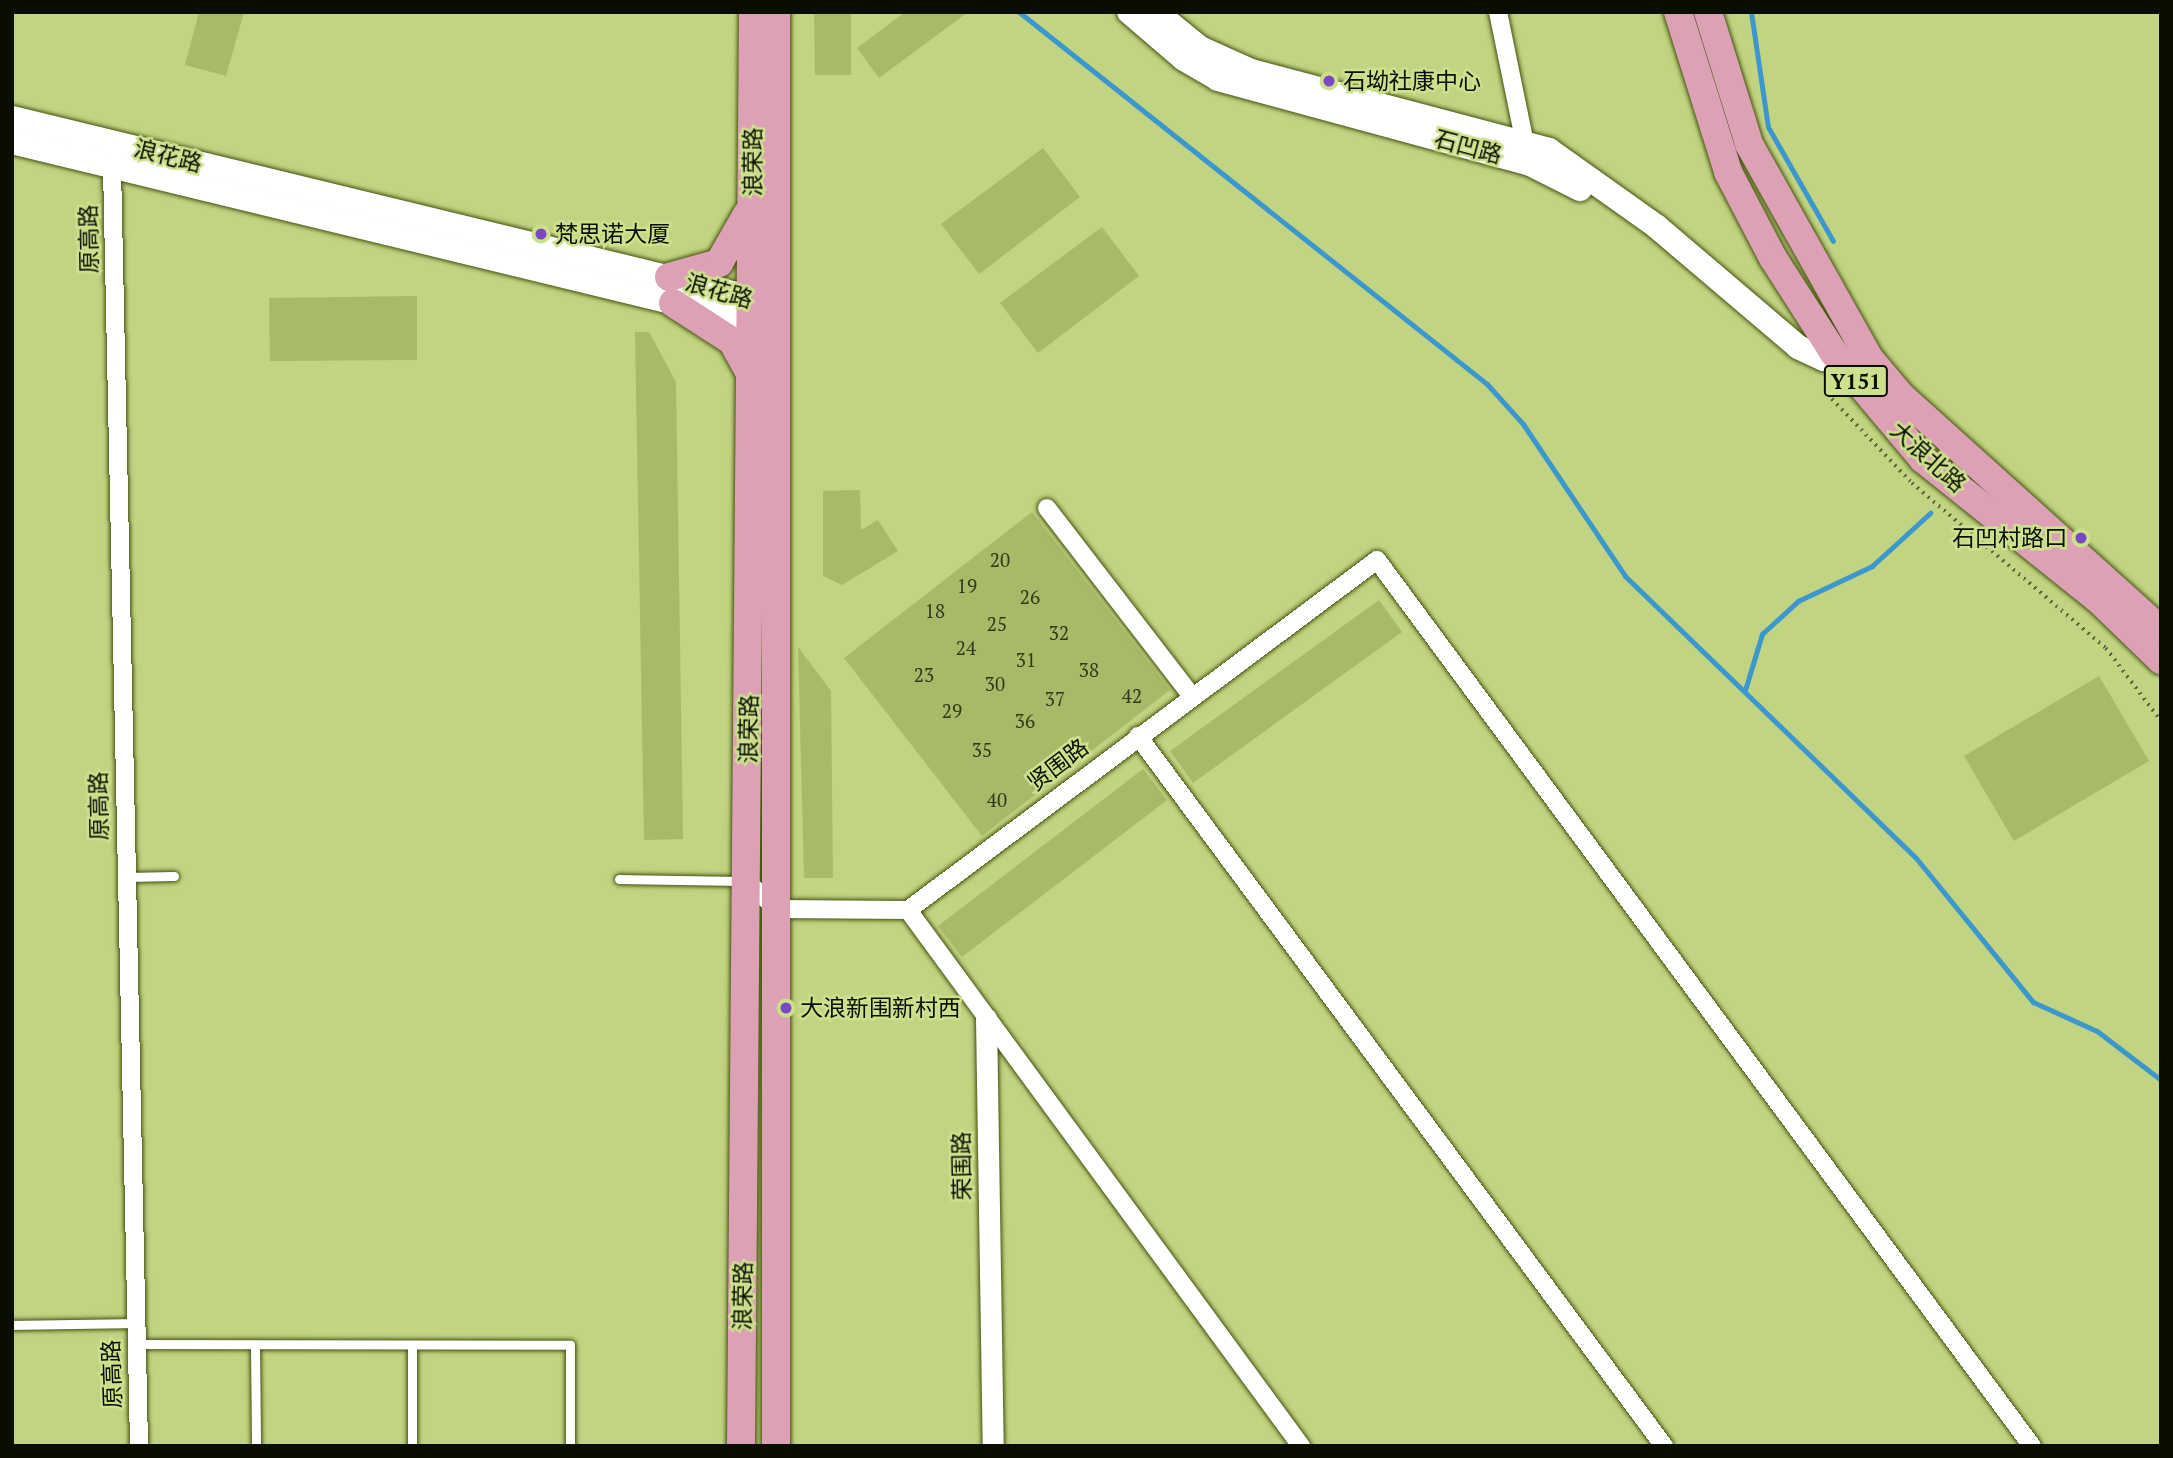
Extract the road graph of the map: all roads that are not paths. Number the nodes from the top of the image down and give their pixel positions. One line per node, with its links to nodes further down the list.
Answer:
1 (753, 12): 12 (main road, 浪荣路)
2 (776, 12): 14 (main road, 浪荣路)
3 (1129, 12): 10 (main road, 石凹路)
4 (1156, 12): 10 (main road, 石凹路)
5 (1498, 12): 10 (street)
6 (1678, 12): 15 (main road, 大浪北路 / Y151)
7 (1707, 12): 18 (main road, 大浪北路 / Y151)
8 (12, 118): 13 (main road, 浪花路)
9 (12, 142): 11 (main road, 浪花路)
10 (1527, 153): 15 (main road, 石凹路)
11 (112, 166): 13 (main road, 浪花路); 23 (street, 原高路)
12 (753, 194): 13 (main road); 14 (main road, 浪荣路)
13 (671, 290): 14 (main road, 浪花路); 16 (main road)
14 (761, 311): 16 (main road, 浪荣路); 26 (main road, 浪荣路)
15 (1834, 353): 18 (main road, 大浪北路 / Y151)
16 (753, 382): 25 (main road, 浪荣路)
17 (1047, 508): 20 (street)
18 (2152, 624): 19 (main road, 大浪北路 / Y151)
19 (2161, 660)
20 (1192, 696): 21 (street, 贤围路); 43 (street, 贤围路)
21 (1138, 736): 27 (street, 贤围路); 42 (street)
22 (174, 876): 23 (lane)
23 (125, 877): 29 (street, 原高路)
24 (619, 879): 25 (lane)
25 (747, 881): 26 (street); 38 (main road, 浪荣路)
26 (777, 909): 27 (street); 39 (main road, 浪荣路)
27 (908, 910): 28 (street)
28 (986, 1018): 40 (street, 荣围路); 41 (street)
29 (135, 1323): 30 (lane); 31 (street, 原高路)
30 (12, 1325)
31 (136, 1344): 33 (lane); 34 (street, 原高路)
32 (412, 1345): 33 (lane); 36 (lane); 37 (lane)
33 (255, 1346): 35 (lane)
34 (139, 1446)
35 (256, 1446)
36 (412, 1446)
37 (570, 1446)
38 (741, 1446)
39 (776, 1446)
40 (993, 1446)
41 (1301, 1446)
42 (1664, 1446)
43 (2032, 1446)

